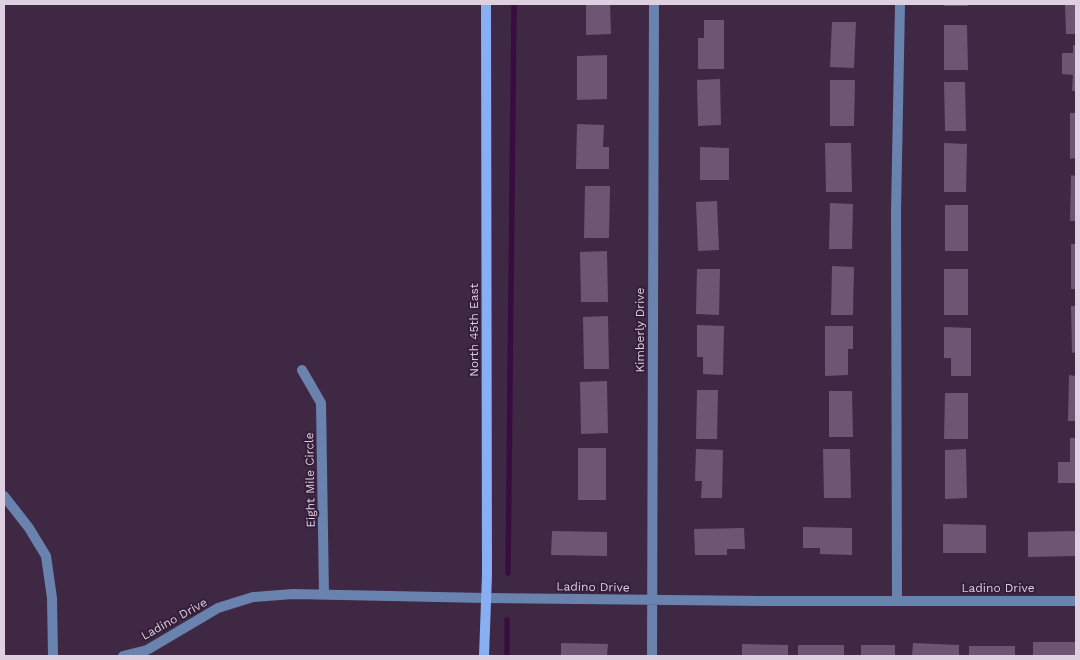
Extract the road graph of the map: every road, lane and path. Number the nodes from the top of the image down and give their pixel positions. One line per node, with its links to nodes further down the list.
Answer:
1 (486, 4): 7 (main road, North 45th East)
2 (654, 4): 8 (street, Kimberly Drive)
3 (900, 4): 9 (street)
4 (302, 370): 6 (street, Eight Mile Circle)
5 (4, 496): 11 (street)
6 (324, 595): 7 (street, Ladino Drive); 12 (street, Ladino Drive)
7 (486, 598): 8 (street, Ladino Drive); 13 (main road, North 45th East)
8 (652, 600): 9 (street, Ladino Drive); 14 (street, Kimberly Drive)
9 (897, 600): 10 (street, Ladino Drive)
10 (1076, 601)
11 (53, 656)
12 (123, 656)
13 (484, 656)
14 (652, 656)

